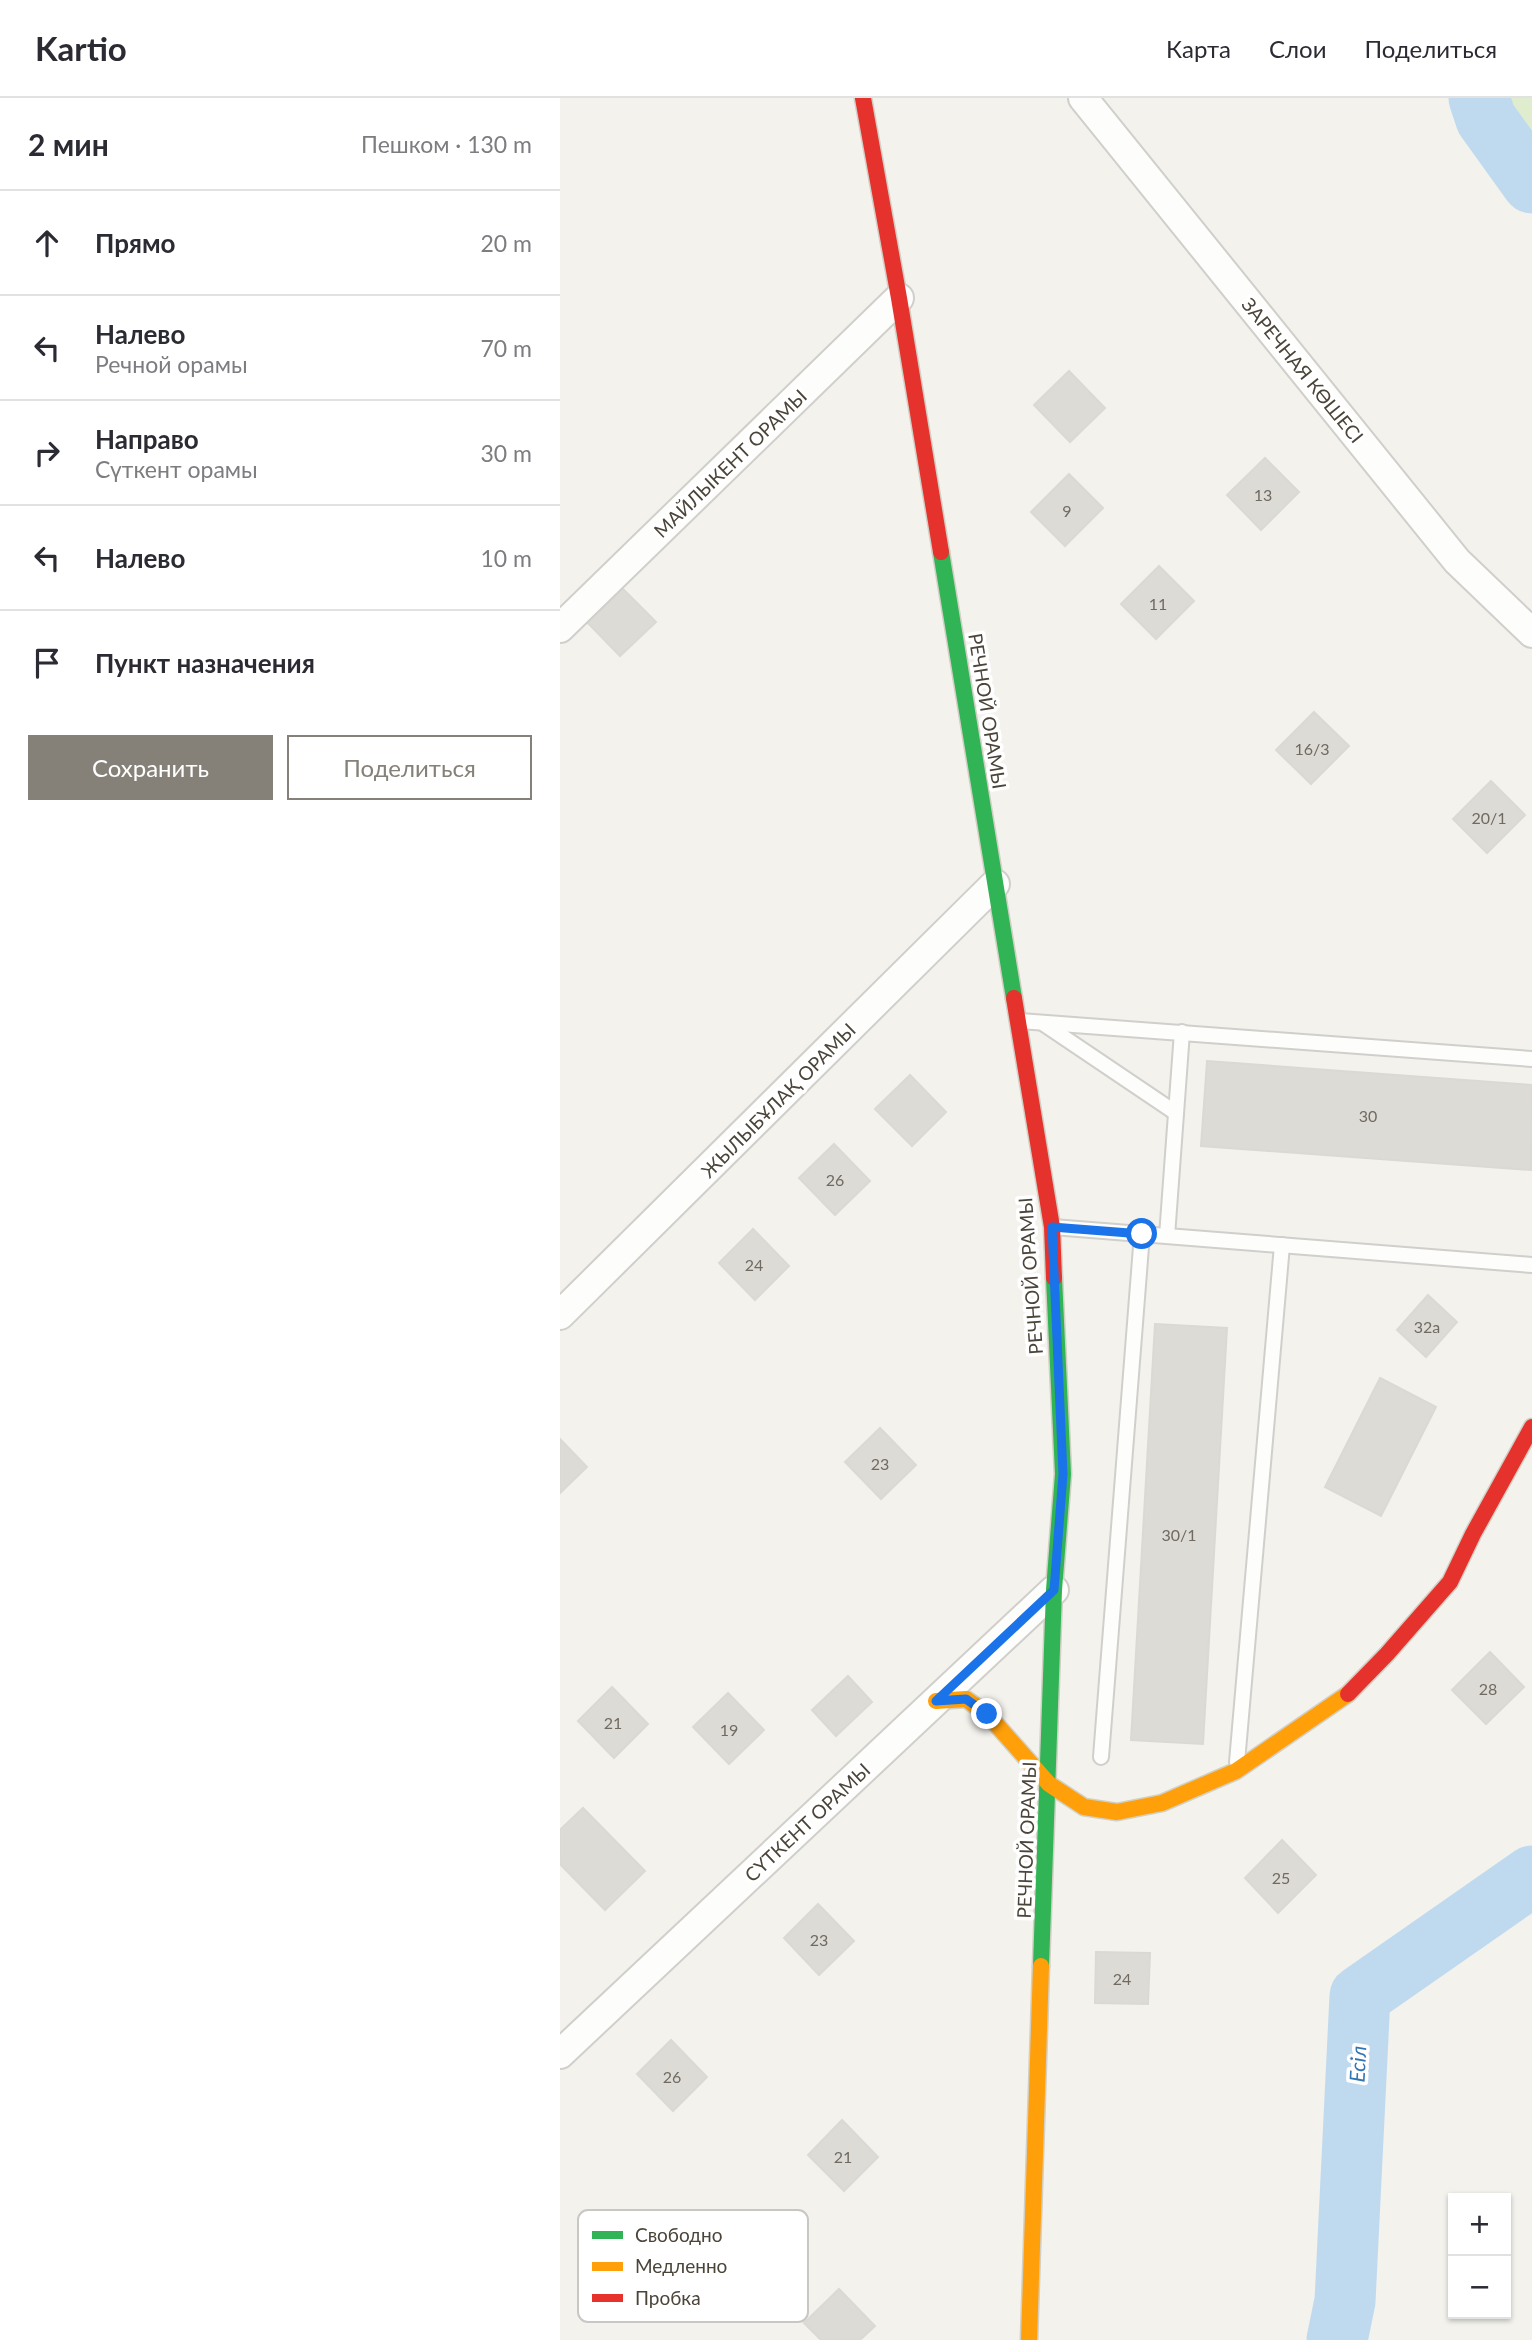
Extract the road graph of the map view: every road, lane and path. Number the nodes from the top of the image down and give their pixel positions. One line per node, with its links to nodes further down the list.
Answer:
1 (863, 98): 3 (street, РЕЧНОЙ ОРАМЫ)
2 (1083, 98): 5 (street, ЗАРЕЧНАЯ КӨШЕСІ)
3 (899, 299): 4 (street, МАЙЛЫКЕНТ ОРАМЫ); 6 (street, РЕЧНОЙ ОРАМЫ)
4 (560, 628)
5 (1532, 634)
6 (995, 884): 7 (street, РЕЧНОЙ ОРАМЫ); 17 (street, ЖЫЛЫБҰЛАҚ ОРАМЫ)
7 (1017, 1020): 8 (lane); 12 (street, РЕЧНОЙ ОРАМЫ)
8 (1043, 1024): 9 (lane); 11 (lane)
9 (1182, 1032): 10 (lane); 11 (lane)
10 (1532, 1059)
11 (1176, 1113): 14 (lane)
12 (1052, 1227): 13 (lane); 19 (street, РЕЧНОЙ ОРАМЫ)
13 (1142, 1234): 14 (lane); 21 (lane)
14 (1167, 1236): 15 (lane)
15 (1282, 1245): 16 (lane); 22 (lane)
16 (1532, 1265)
17 (560, 1315)
18 (1532, 1427): 22 (street)
19 (1054, 1590): 20 (street, СҮТКЕНТ ОРАМЫ); 23 (street, РЕЧНОЙ ОРАМЫ)
20 (936, 1701): 23 (street); 24 (street, СҮТКЕНТ ОРАМЫ)
21 (1101, 1757)
22 (1236, 1771): 23 (street)
23 (1049, 1784): 25 (street, РЕЧНОЙ ОРАМЫ)
24 (560, 2054)
25 (1029, 2340)

